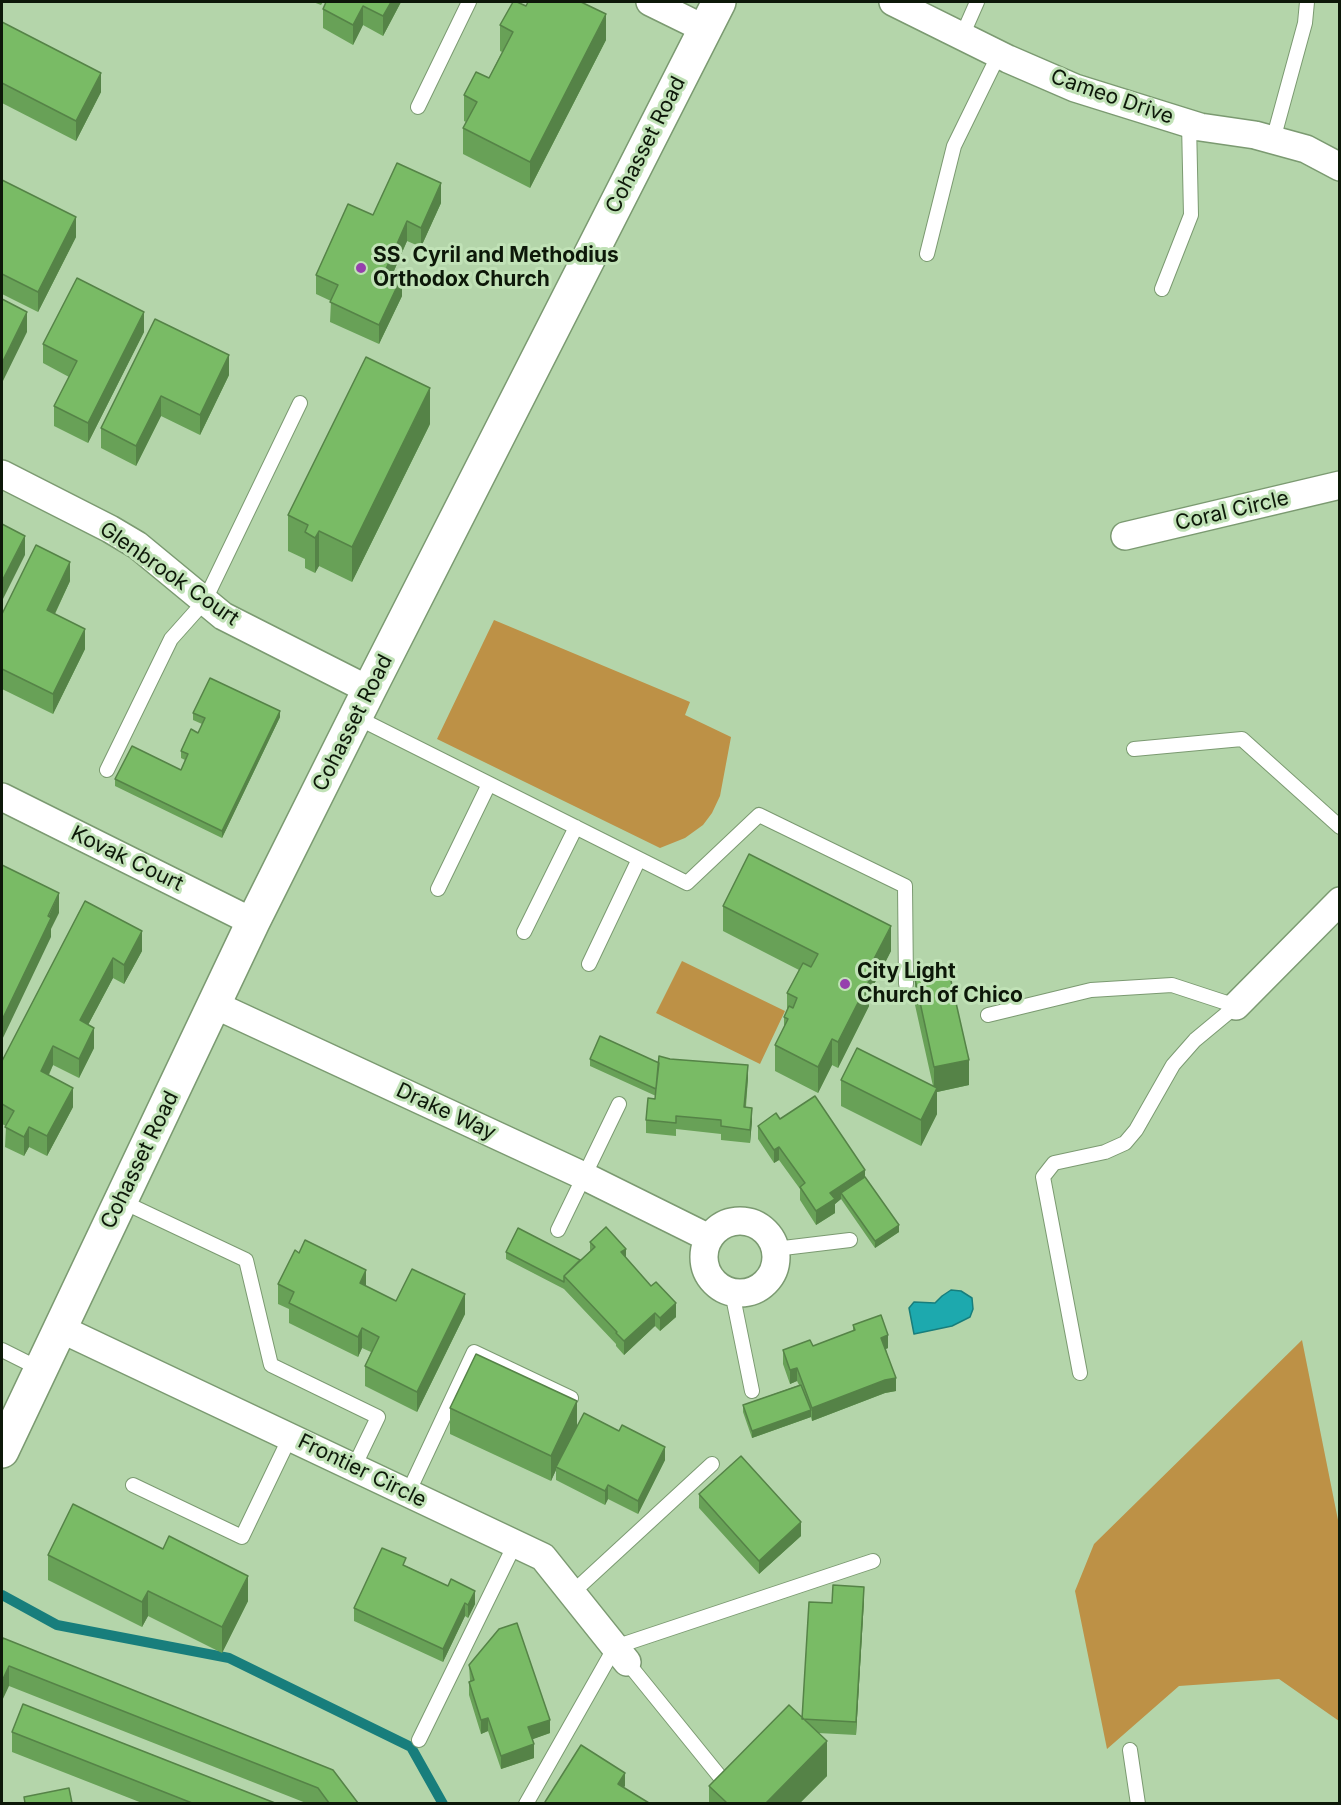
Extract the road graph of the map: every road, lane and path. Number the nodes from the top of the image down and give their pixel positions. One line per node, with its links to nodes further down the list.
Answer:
1 (469, 2): 9 (lane)
2 (650, 2): 6 (street)
3 (893, 2): 7 (street, Cameo Drive)
4 (977, 2): 7 (lane)
5 (1307, 2): 11 (lane)
6 (712, 15): 20 (street, Cohasset Road)
7 (962, 36): 8 (street, Cameo Drive)
8 (999, 54): 10 (street, Cameo Drive); 13 (lane)
9 (418, 107)
10 (1189, 123): 11 (street, Cameo Drive); 14 (lane)
11 (1273, 140): 12 (street, Cameo Drive)
12 (1340, 167)
13 (927, 254)
14 (1162, 289)
15 (300, 403): 19 (lane)
16 (2, 474): 19 (street, Glenbrook Court)
17 (1340, 485): 18 (street, Coral Circle)
18 (1125, 536)
19 (204, 602): 20 (street, Glenbrook Court); 22 (lane)
20 (362, 703): 23 (lane); 30 (street, Cohasset Road)
21 (1134, 749): 26 (lane)
22 (107, 770)
23 (489, 784): 25 (lane); 28 (lane)
24 (4, 803): 30 (street, Kovak Court)
25 (576, 827): 27 (lane); 31 (lane)
26 (1340, 827)
27 (639, 859): 32 (lane); 33 (lane)
28 (438, 889)
29 (1340, 901): 35 (street)
30 (253, 922): 34 (street, Cohasset Road)
31 (524, 932)
32 (589, 964)
33 (906, 984)
34 (214, 1005): 38 (street, Drake Way); 39 (street, Cohasset Road)
35 (1236, 1006): 36 (lane); 48 (lane)
36 (988, 1015)
37 (619, 1104): 38 (lane)
38 (584, 1176): 40 (lane); 41 (street, Drake Way)
39 (121, 1201): 45 (street, Cohasset Road); 54 (lane)
40 (558, 1230)
41 (709, 1238): 43 (street); 44 (street)
42 (850, 1240): 43 (lane)
43 (775, 1249): 44 (street)
44 (732, 1292): 49 (lane)
45 (59, 1328): 47 (street, Cohasset Road); 51 (street, Frontier Circle)
46 (2, 1350): 47 (lane)
47 (40, 1369): 52 (street, Cohasset Road)
48 (1080, 1373)
49 (752, 1391)
50 (571, 1398): 56 (lane)
51 (290, 1437): 54 (street, Frontier Circle); 55 (lane)
52 (2, 1451)
53 (712, 1464): 59 (lane)
54 (354, 1467): 56 (street, Frontier Circle)
55 (133, 1485)
56 (408, 1493): 57 (street, Frontier Circle)
57 (515, 1544): 59 (street, Frontier Circle); 61 (lane)
58 (873, 1561): 60 (lane)
59 (572, 1593): 60 (street, Frontier Circle)
60 (621, 1655): 63 (lane); 64 (lane)
61 (419, 1740)
62 (1130, 1750): 65 (lane)
63 (721, 1778)
64 (526, 1803)
65 (1138, 1803)

